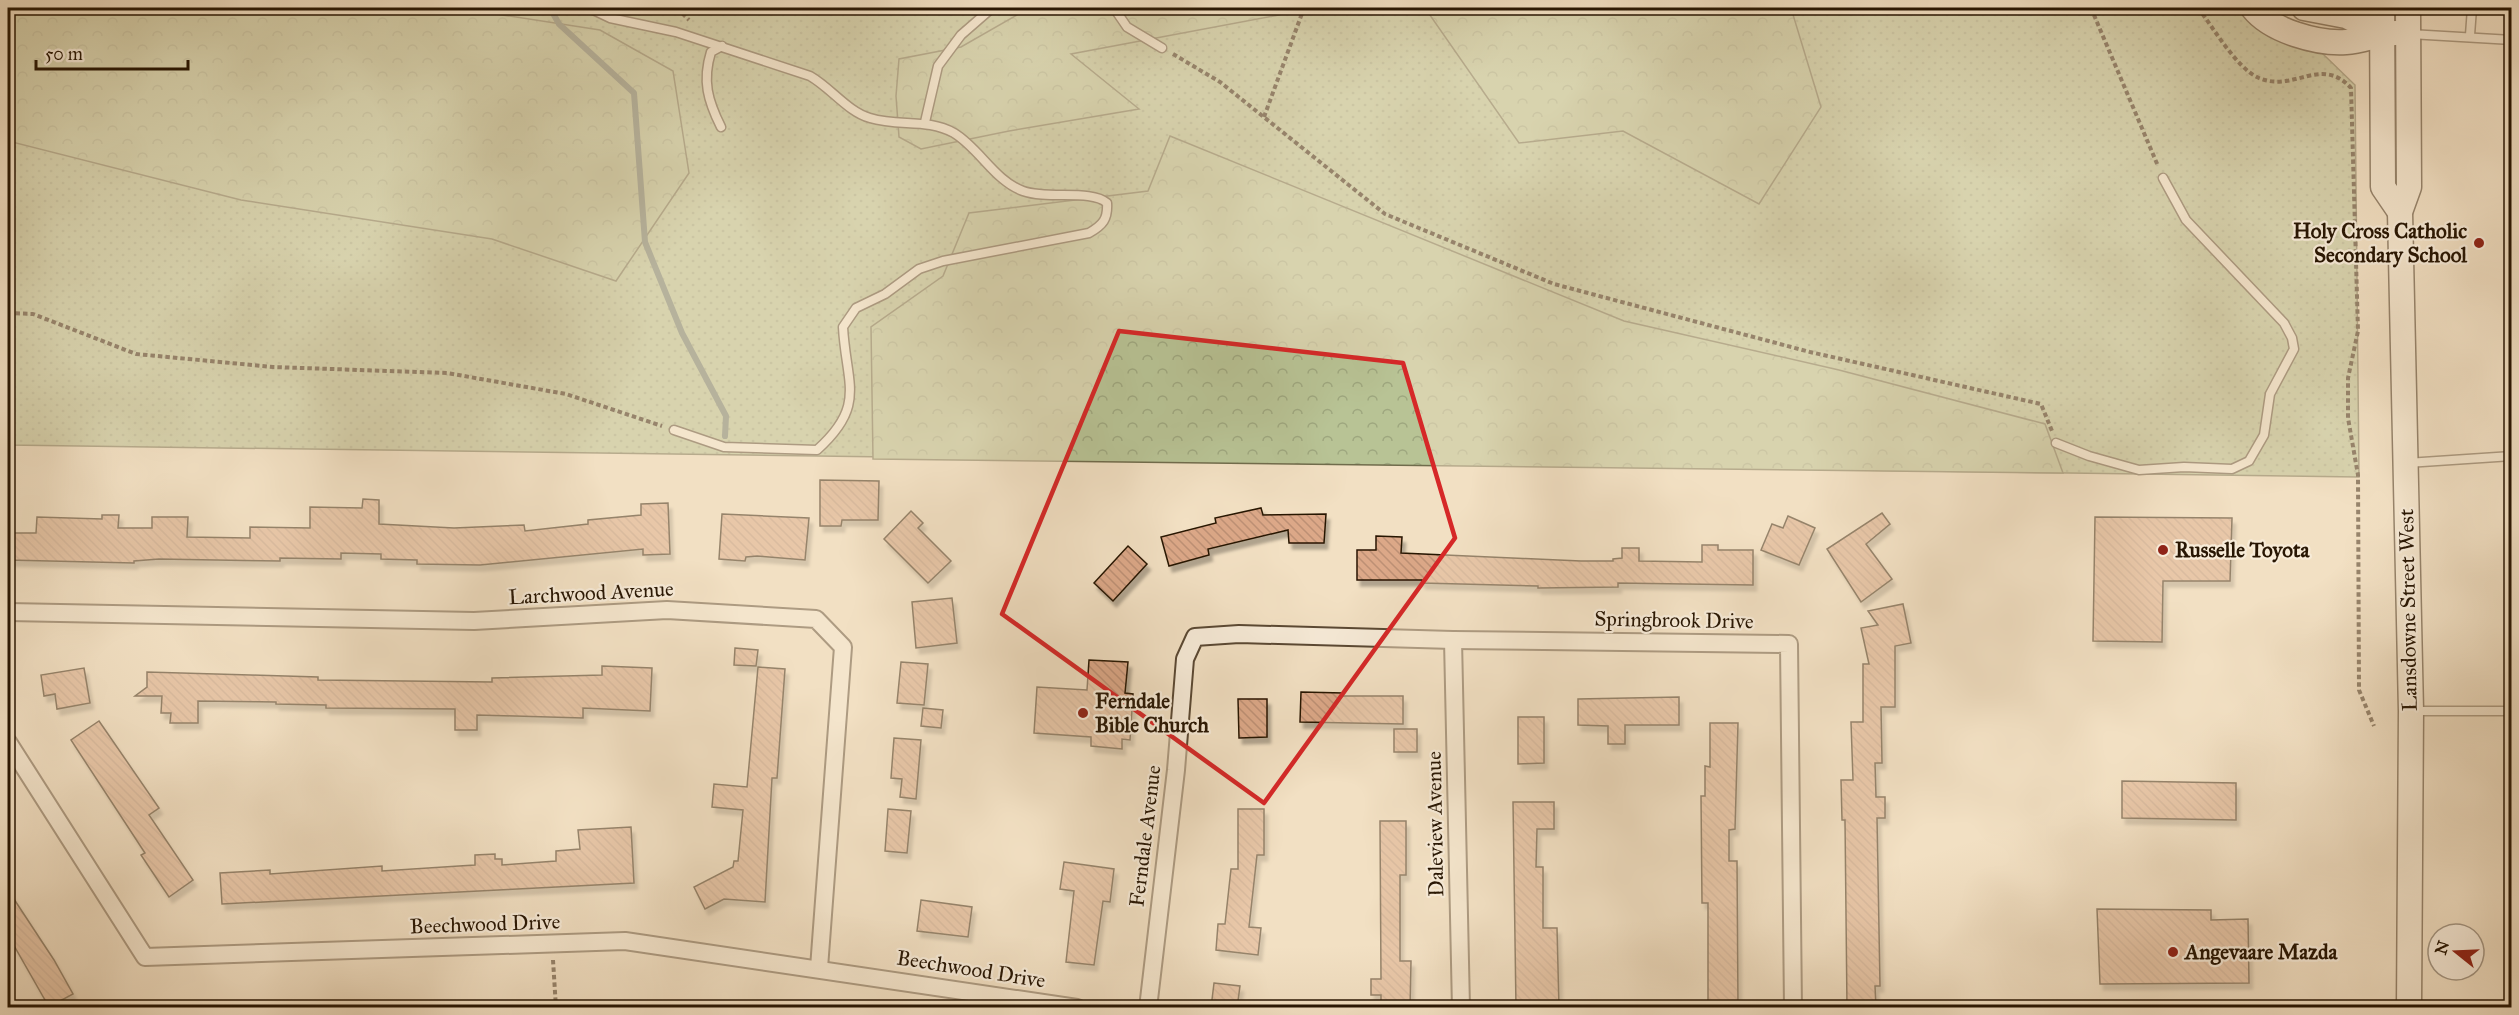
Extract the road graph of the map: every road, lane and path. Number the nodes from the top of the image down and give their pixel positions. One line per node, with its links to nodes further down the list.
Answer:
1 (589, 8): 16 (lane)
2 (992, 8): 19 (lane)
3 (1114, 8): 17 (lane)
4 (1305, 8): 18 (path)
5 (2091, 8): 21 (path)
6 (2198, 8): 33 (path)
7 (2253, 8): 12 (main road)
8 (2304, 8): 12 (main road)
9 (2382, 8): 12 (main road)
10 (2408, 8): 13 (main road, Lansdowne Street West)
11 (2472, 8): 14 (lane)
12 (2382, 33): 13 (main road); 22 (main road)
13 (2408, 34): 14 (lane); 22 (main road, Lansdowne Street West)
14 (2470, 35): 15 (lane)
15 (2511, 40)
16 (722, 46): 19 (lane); 20 (lane)
17 (1162, 48): 18 (path)
18 (1264, 117): 25 (path)
19 (925, 122): 24 (lane)
20 (721, 128)
21 (2163, 178): 25 (lane)
22 (2400, 212): 27 (main road, Lansdowne Street West)
23 (8, 313): 24 (path)
24 (674, 430)
25 (2056, 442)
26 (2511, 456): 27 (lane)
27 (2406, 463): 31 (main road, Lansdowne Street West)
28 (8, 612): 36 (street, Larchwood Avenue)
29 (1195, 637): 30 (street, Springbrook Drive); 39 (street, Ferndale Avenue)
30 (1453, 640): 40 (street, Daleview Avenue); 41 (street, Springbrook Drive)
31 (2411, 711): 32 (lane); 42 (main road, Lansdowne Street West)
32 (2511, 711)
33 (2374, 726)
34 (8, 742): 35 (street, Beechwood Drive)
35 (552, 944): 36 (street, Beechwood Drive); 37 (path)
36 (819, 968): 38 (street, Beechwood Drive)
37 (556, 1008)
38 (1077, 1008)
39 (1148, 1008)
40 (1461, 1008)
41 (1793, 1008)
42 (2409, 1008)

